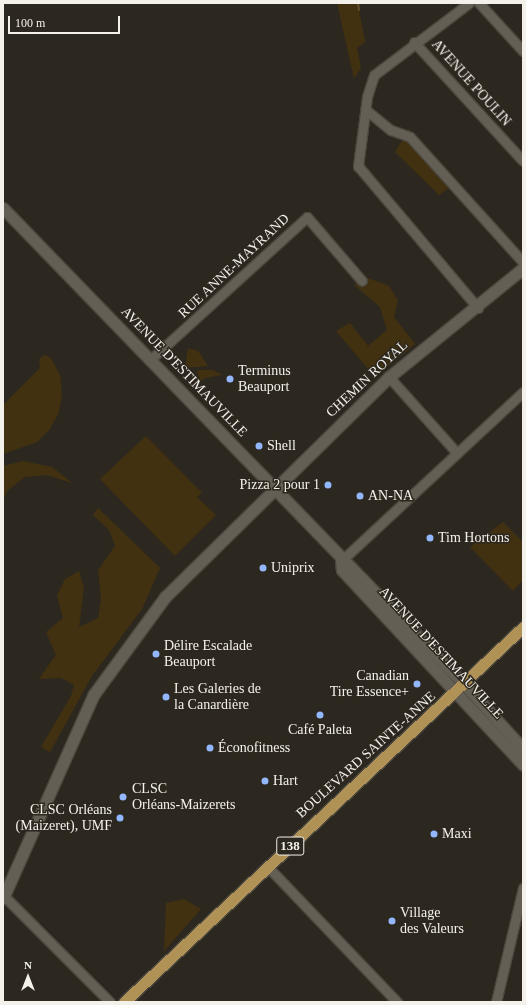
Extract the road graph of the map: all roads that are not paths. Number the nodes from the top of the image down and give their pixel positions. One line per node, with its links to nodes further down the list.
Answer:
1 (469, 3): 3 (street)
2 (479, 3): 4 (street)
3 (414, 42): 5 (street); 6 (street, AVENUE POULIN)
4 (523, 51)
5 (366, 110): 8 (street); 11 (street)
6 (523, 161)
7 (3, 208): 12 (main road, AVENUE D'ESTIMAUVILLE)
8 (523, 262)
9 (523, 268): 11 (main road, CHEMIN ROYAL)
10 (362, 281): 12 (street, RUE ANNE-MAYRAND)
11 (478, 308): 13 (main road, CHEMIN ROYAL)
12 (151, 359): 16 (main road, AVENUE D'ESTIMAUVILLE)
13 (389, 377): 15 (street); 16 (main road, CHEMIN ROYAL)
14 (523, 392): 15 (street)
15 (457, 453): 17 (street)
16 (275, 488): 17 (main road, AVENUE D'ESTIMAUVILLE); 24 (main road, CHEMIN ROYAL)
17 (341, 561): 19 (main road, AVENUE D'ESTIMAUVILLE)
18 (523, 627): 19 (main road, BOULEVARD SAINTE-ANNE / 138)
19 (462, 688): 20 (main road, AVENUE D'ESTIMAUVILLE); 21 (main road, AVENUE D'ESTIMAUVILLE); 22 (main road, BOULEVARD SAINTE-ANNE / 138)
20 (523, 749)
21 (523, 765)
22 (268, 867): 26 (main road, BOULEVARD SAINTE-ANNE / 138); 27 (street)
23 (523, 888): 28 (street)
24 (4, 897): 25 (street)
25 (110, 1002)
26 (124, 1002)
27 (397, 1002)
28 (496, 1002)

